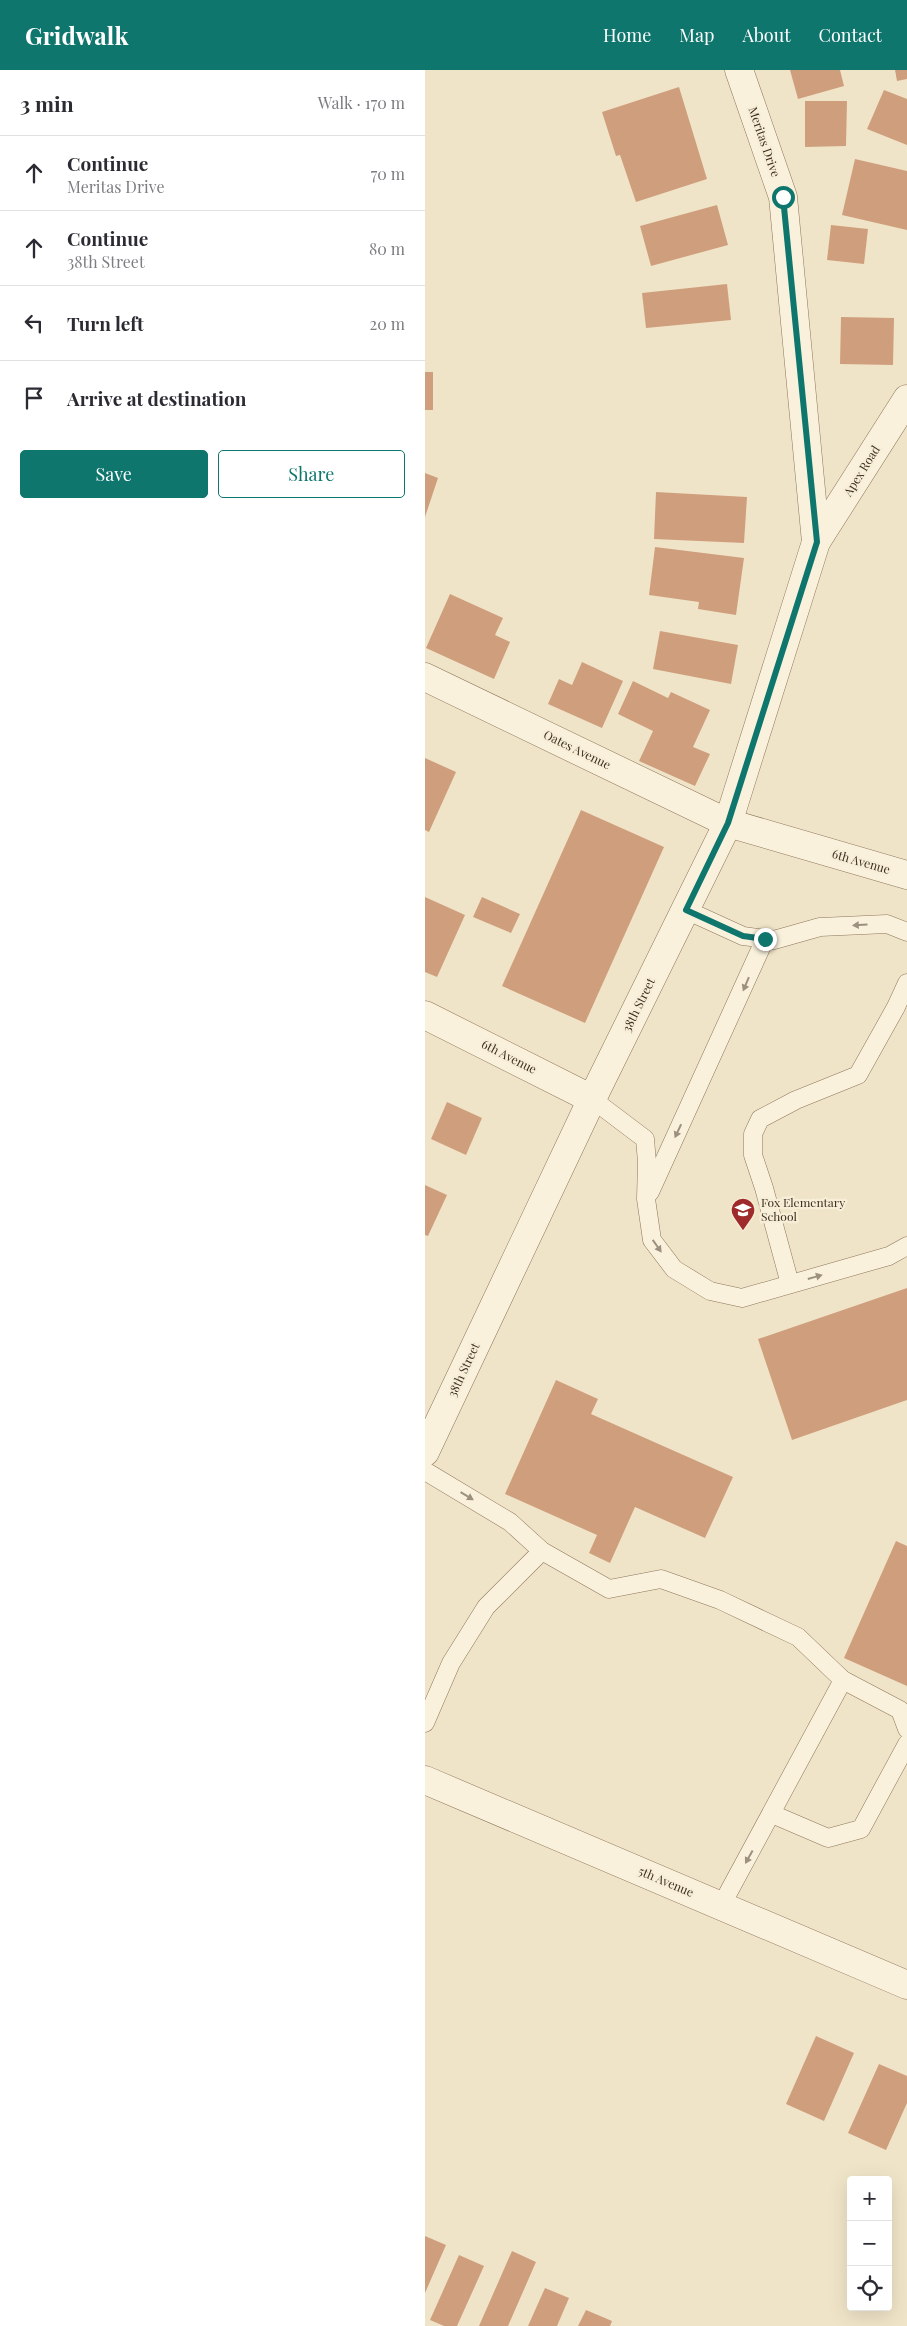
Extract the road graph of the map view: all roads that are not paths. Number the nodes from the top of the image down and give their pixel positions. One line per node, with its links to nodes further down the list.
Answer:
1 (739, 70): 3 (street, Meritas Drive)
2 (907, 399): 3 (street, Apex Road)
3 (817, 542): 5 (street, 38th Street)
4 (425, 677): 5 (street, Oates Avenue)
5 (728, 823): 6 (street, 6th Avenue); 7 (street, 38th Street)
6 (907, 875)
7 (686, 910): 9 (lane); 12 (street, 38th Street)
8 (907, 932): 9 (lane, one-way to 9)
9 (765, 939): 13 (lane, one-way to 13)
10 (907, 983): 15 (lane)
11 (425, 1015): 12 (street, 6th Avenue)
12 (593, 1099): 13 (lane); 16 (street, 38th Street)
13 (646, 1199): 15 (lane, one-way to 15)
14 (907, 1246): 15 (lane, one-way to 14)
15 (790, 1284)
16 (425, 1452)
17 (425, 1472): 18 (lane, one-way to 18)
18 (542, 1551): 19 (lane); 20 (lane)
19 (843, 1680): 21 (lane); 24 (lane)
20 (425, 1723)
21 (907, 1729)
22 (907, 1744): 24 (lane)
23 (425, 1780): 25 (street, 5th Avenue)
24 (773, 1814): 25 (lane, one-way to 25)
25 (721, 1906): 26 (street, 5th Avenue)
26 (907, 1985)

